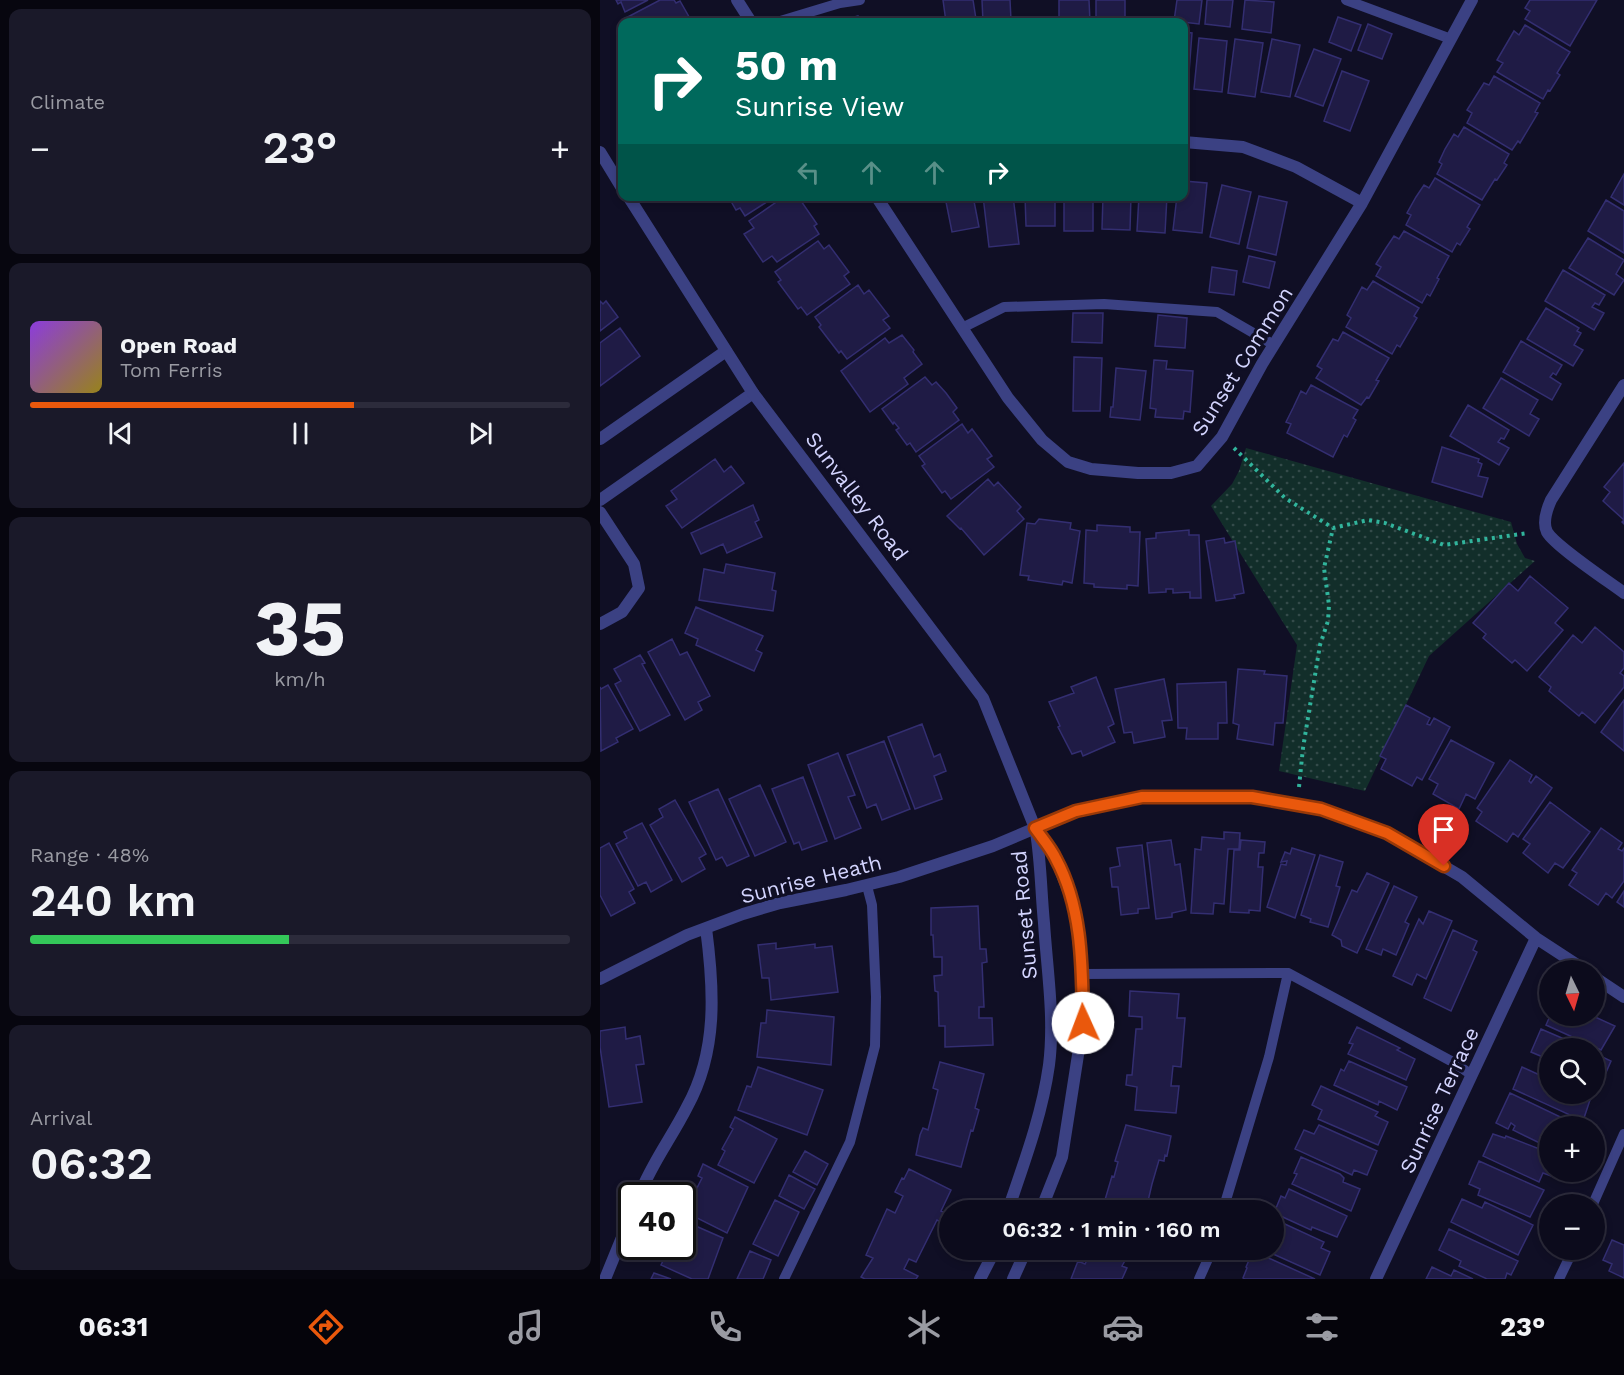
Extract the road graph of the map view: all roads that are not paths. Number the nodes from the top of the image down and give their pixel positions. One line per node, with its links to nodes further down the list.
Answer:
1 (737, 0): 5 (street)
2 (860, 0): 6 (lane)
3 (1346, 0): 7 (lane)
4 (1472, 0): 7 (street, Sunset Common)
5 (748, 18)
6 (790, 18)
7 (1451, 39): 13 (street, Sunset Common)
8 (1188, 142): 13 (street)
9 (600, 152): 10 (street)
10 (618, 181)
11 (631, 201): 16 (street, Sunvalley Road)
12 (879, 201): 14 (street, Sunset Common)
13 (1362, 203): 15 (street, Sunset Common)
14 (962, 328): 15 (lane); 15 (street, Sunset Common)
15 (1274, 345)
16 (726, 351): 18 (street, Sunvalley Road); 19 (street)
17 (1624, 385): 22 (street)
18 (753, 393): 20 (street); 24 (street, Sunvalley Road)
19 (600, 439)
20 (600, 500)
21 (600, 512): 23 (street)
22 (1624, 593)
23 (600, 624)
24 (1035, 828): 25 (street, Sunrise Heath); 27 (street, Sunrise Heath); 30 (street, Sunset Road); 38 (street, Sunset Road)
25 (867, 886): 26 (street, Sunrise Heath); 47 (lane)
26 (706, 928): 31 (street, Sunrise Heath); 36 (street)
27 (1536, 938): 28 (street, Sunrise Heath); 34 (street, Sunrise Terrace)
28 (1570, 960)
29 (1288, 973): 30 (lane); 34 (lane); 40 (lane)
30 (1082, 974): 39 (street, Sunset Road)
31 (600, 979)
32 (1605, 984): 33 (street)
33 (1624, 997)
34 (1472, 1075): 51 (street, Sunrise Terrace)
35 (1624, 1134): 37 (lane)
36 (646, 1182)
37 (1597, 1194)
38 (1011, 1200)
39 (1045, 1200)
40 (1226, 1200)
41 (618, 1247): 46 (street)
42 (990, 1260): 48 (street)
43 (1022, 1260): 49 (street)
44 (1208, 1260): 50 (lane)
45 (1568, 1260): 52 (lane)
46 (605, 1279)
47 (784, 1279)
48 (980, 1279)
49 (1013, 1279)
50 (1199, 1279)
51 (1376, 1279)
52 (1559, 1279)

